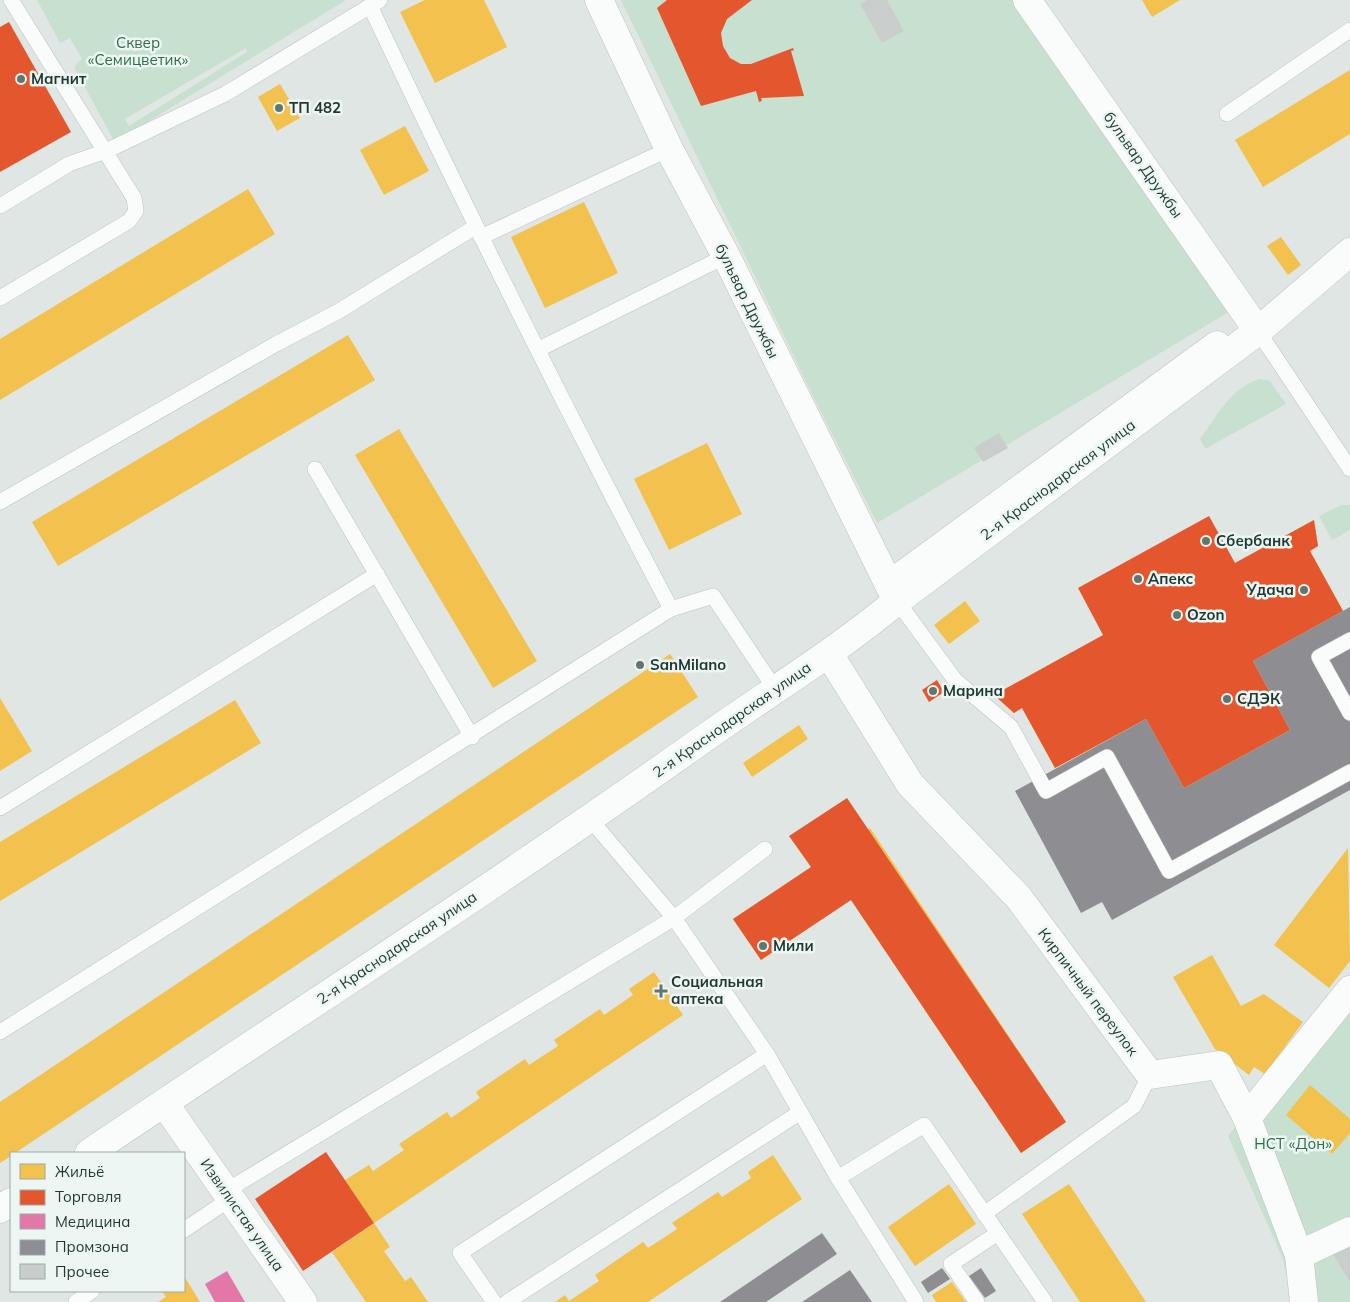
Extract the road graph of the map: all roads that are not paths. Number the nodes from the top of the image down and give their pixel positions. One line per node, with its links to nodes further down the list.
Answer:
1 (11, 0): 8 (lane)
2 (599, 0): 7 (street, бульвар Дружбы)
3 (1027, 0): 14 (street, бульвар Дружбы)
4 (375, 3): 8 (lane); 10 (lane)
5 (1350, 30): 6 (lane)
6 (1227, 114)
7 (669, 149): 10 (lane); 12 (street, бульвар Дружбы)
8 (106, 151): 9 (lane); 13 (lane)
9 (0, 206)
10 (478, 232): 15 (lane); 18 (lane)
11 (1350, 252): 14 (street, 2-я Краснодарская улица)
12 (726, 256): 15 (lane); 20 (street, бульвар Дружбы)
13 (0, 298)
14 (1254, 325): 17 (lane); 20 (street, 2-я Краснодарская улица)
15 (539, 349): 21 (lane)
16 (315, 469): 19 (lane)
17 (1350, 469)
18 (0, 502)
19 (377, 574): 26 (lane); 28 (lane)
20 (893, 593): 23 (street, 2-я Краснодарская улица); 27 (lane)
21 (671, 609): 24 (lane); 26 (lane)
22 (1350, 640): 25 (lane)
23 (829, 654): 24 (street, 2-я Краснодарская улица); 35 (street, Кирпичный переулок)
24 (775, 689): 29 (street, 2-я Краснодарская улица)
25 (1350, 713)
26 (472, 736): 33 (lane)
27 (1350, 772)
28 (0, 808)
29 (590, 819): 31 (lane); 36 (street, 2-я Краснодарская улица)
30 (765, 849): 31 (lane)
31 (674, 918): 34 (lane); 41 (lane)
32 (1350, 990): 38 (street)
33 (0, 1032)
34 (767, 1054): 37 (lane); 50 (lane)
35 (1150, 1075): 38 (street); 42 (lane)
36 (164, 1103): 39 (street, 2-я Краснодарская улица); 41 (street, Извилистая улица)
37 (799, 1112): 40 (lane); 51 (lane)
38 (1247, 1118): 46 (street)
39 (90, 1152)
40 (838, 1178): 42 (lane); 52 (lane)
41 (228, 1195): 43 (lane); 49 (street, Извилистая улица)
42 (984, 1214): 45 (lane)
43 (185, 1229)
44 (1350, 1231): 46 (street)
45 (998, 1232): 53 (lane); 54 (lane)
46 (1299, 1255): 55 (street)
47 (91, 1292): 48 (lane)
48 (76, 1302)
49 (303, 1302)
50 (494, 1302)
51 (507, 1302)
52 (916, 1302)
53 (977, 1302)
54 (1045, 1302)
55 (1304, 1302)

